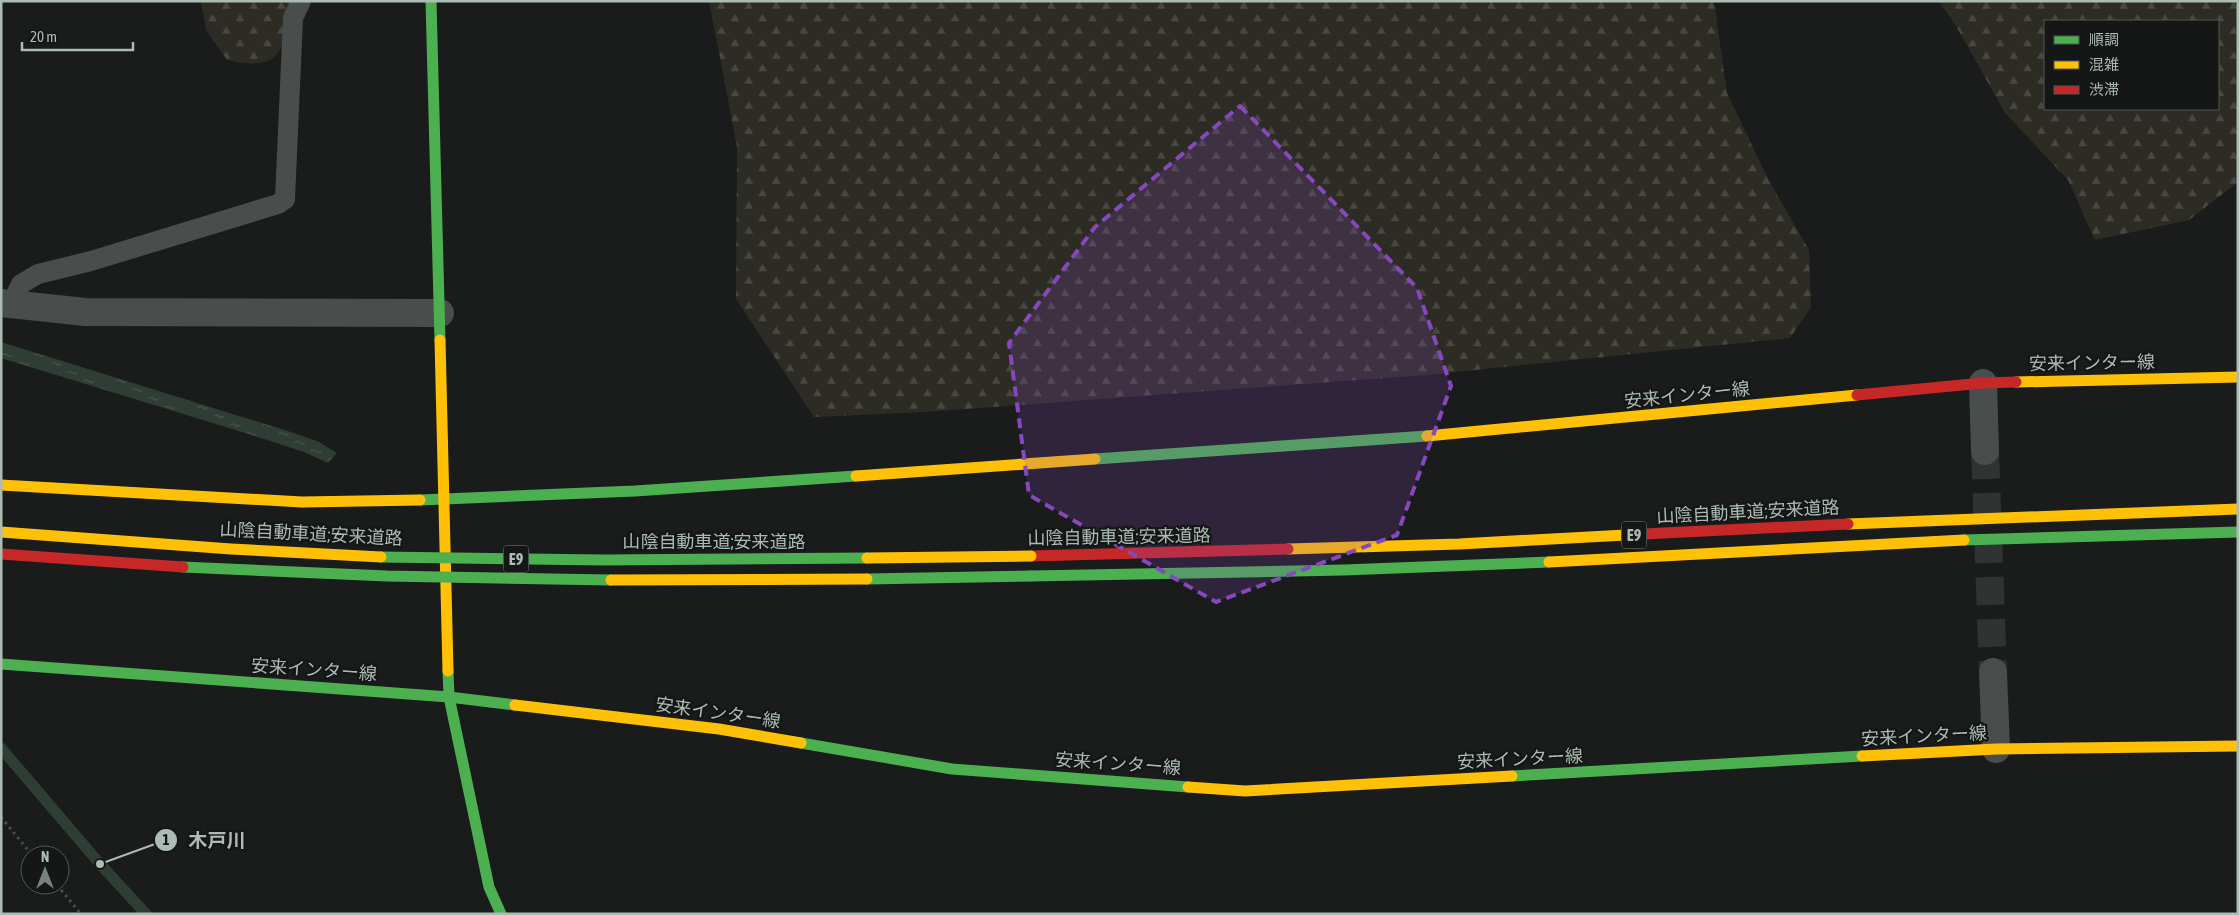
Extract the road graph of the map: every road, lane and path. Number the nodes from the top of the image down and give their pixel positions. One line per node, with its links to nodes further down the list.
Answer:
1 (300, 1): 3 (lane)
2 (431, 1): 4 (main road)
3 (6, 304): 4 (street)
4 (440, 313): 9 (main road)
5 (2238, 377): 6 (main road, 安来インター線)
6 (1983, 383): 7 (street); 9 (main road, 安来インター線)
7 (1985, 451)
8 (1, 485): 9 (main road, 安来インター線)
9 (443, 500): 16 (main road)
10 (2238, 509): 11 (main road, 山陰自動車道;安来道路 / E9, bridge)
11 (1, 532)
12 (2238, 532): 13 (main road, E9, bridge)
13 (1, 554)
14 (1, 664): 16 (main road, 安来インター線)
15 (1993, 672): 18 (street)
16 (449, 697): 18 (main road, 安来インター線); 23 (main road)
17 (2238, 746): 18 (main road, 安来インター線)
18 (1996, 749)
19 (1, 817): 20 (path)
20 (24, 845)
21 (65, 895): 22 (path)
22 (81, 914)
23 (501, 914)

